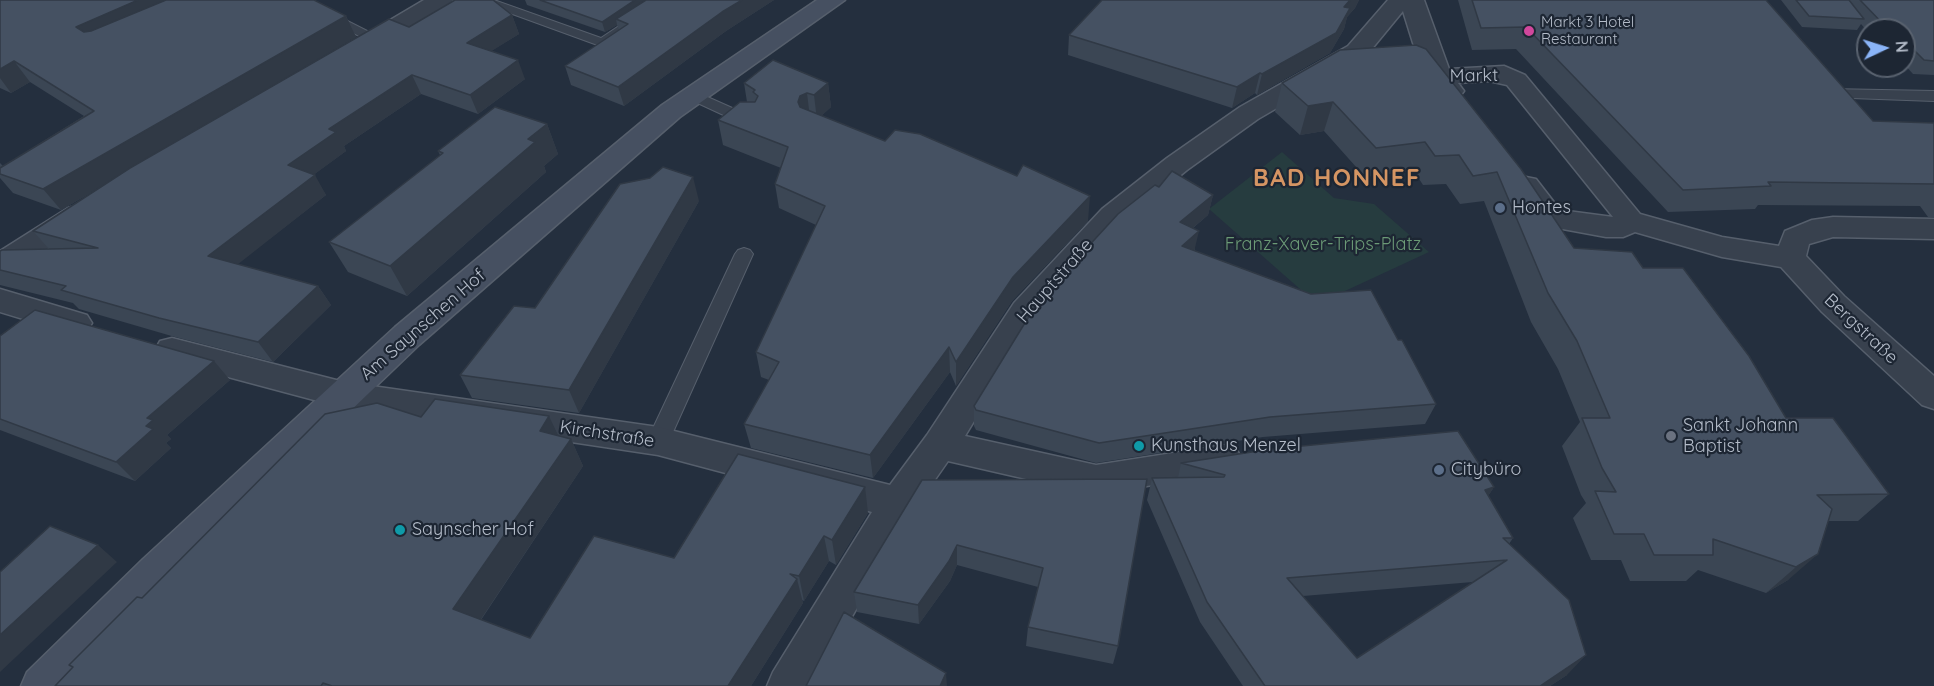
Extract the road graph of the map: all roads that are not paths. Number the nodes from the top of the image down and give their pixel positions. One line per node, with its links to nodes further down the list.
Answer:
1 (295, 0): 8 (lane)
2 (441, 0): 8 (street)
3 (481, 0): 4 (lane)
4 (667, 0)
5 (833, 0): 12 (main road, Am Saynschen Hof)
6 (1400, 0): 29 (street, Hauptstraße)
7 (1412, 0): 10 (street)
8 (376, 39): 9 (street)
9 (338, 61)
10 (1440, 77): 14 (street, Markt); 18 (street, Markt)
11 (1829, 94): 13 (lane)
12 (694, 96): 15 (lane); 26 (main road, Am Saynschen Hof)
13 (1934, 96)
14 (1469, 114)
15 (752, 122)
16 (1514, 171): 18 (street)
17 (95, 204): 22 (street)
18 (1630, 221): 21 (street)
19 (1934, 229): 21 (street)
20 (744, 254): 28 (lane)
21 (1790, 258): 27 (street, Bergstraße)
22 (0, 265)
23 (0, 300): 24 (street)
24 (103, 331)
25 (144, 342): 26 (street, Kirchstraße)
26 (344, 395): 28 (street, Kirchstraße); 32 (main road, Am Saynschen Hof)
27 (1934, 396)
28 (658, 441): 31 (street, Kirchstraße)
29 (940, 445): 30 (street); 31 (street, Hauptstraße)
30 (1252, 456)
31 (898, 503): 33 (street, Hauptstraße)
32 (42, 686)
33 (788, 686)

